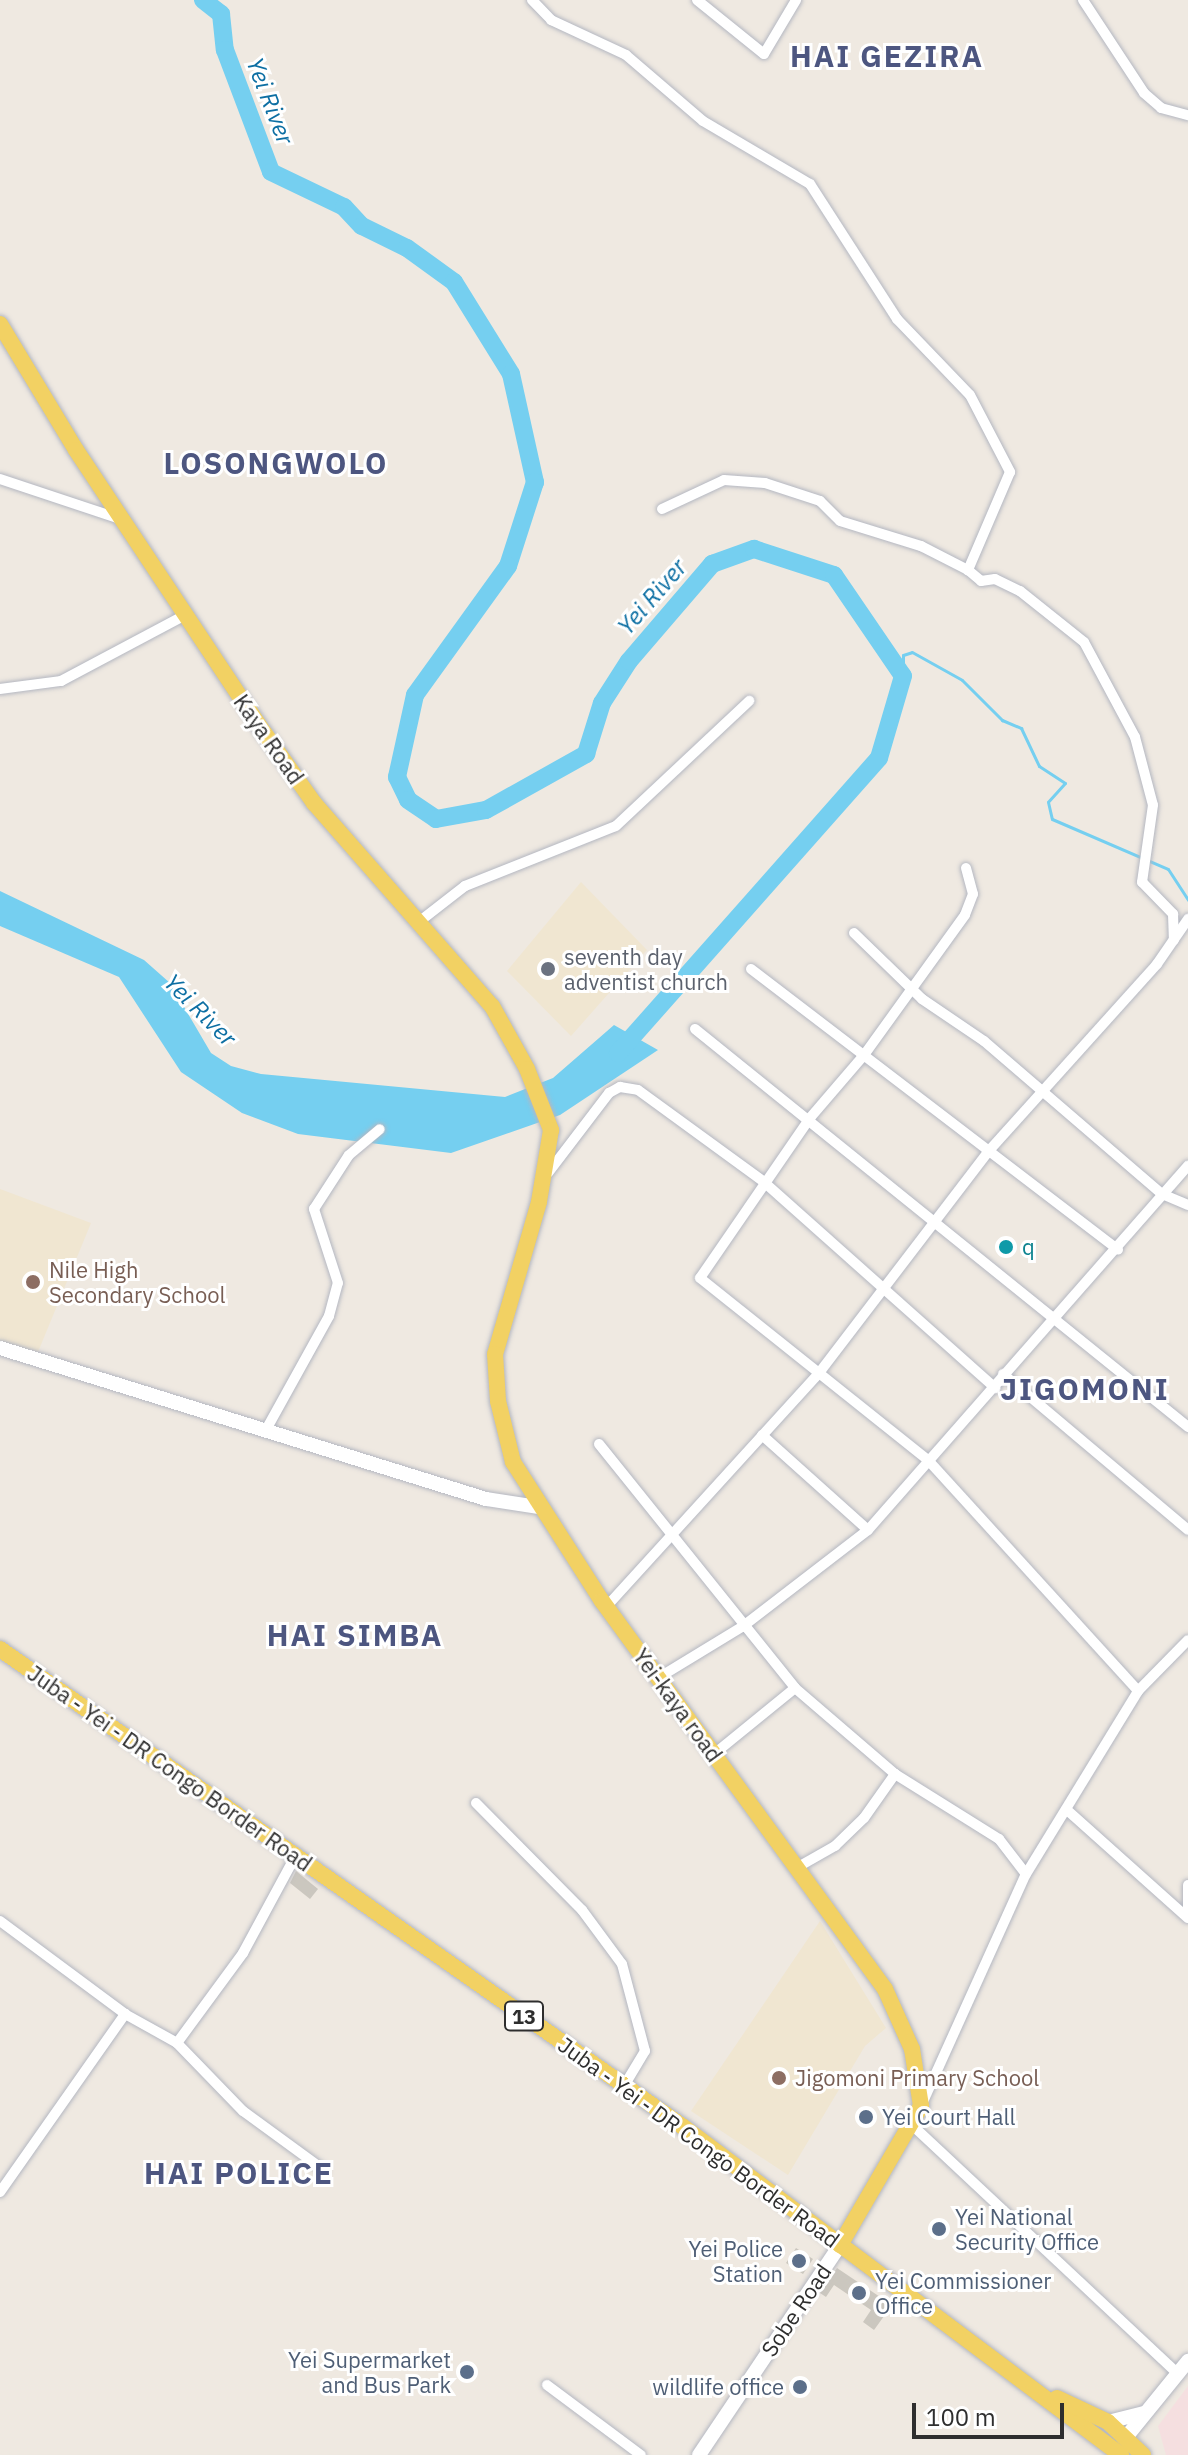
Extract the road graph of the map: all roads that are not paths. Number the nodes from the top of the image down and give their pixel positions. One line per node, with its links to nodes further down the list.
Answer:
1 (532, 0): 10 (street)
2 (697, 0): 3 (street)
3 (796, 0)
4 (1083, 0): 5 (street)
5 (1188, 115)
6 (2, 328): 9 (main road, Kaya Road)
7 (0, 479): 9 (street)
8 (662, 509): 10 (street)
9 (120, 519): 11 (main road, Kaya Road)
10 (968, 570): 18 (street)
11 (183, 616): 12 (street); 16 (main road, Kaya Road)
12 (0, 689)
13 (749, 701): 16 (street)
14 (966, 868): 20 (street)
15 (1188, 919): 18 (street)
16 (420, 921): 26 (main road, Kaya Road)
17 (854, 933): 20 (street)
18 (1174, 940): 23 (street)
19 (751, 969): 22 (street)
20 (913, 990): 22 (street); 23 (street)
21 (695, 1029): 24 (street)
22 (864, 1055): 24 (street); 27 (street)
23 (1041, 1094): 27 (street); 31 (street)
24 (810, 1118): 30 (street); 33 (street)
25 (380, 1129): 42 (street)
26 (551, 1130): 29 (main road, Yei-kaya road)
27 (987, 1153): 33 (street); 34 (street)
28 (1188, 1166): 31 (street)
29 (544, 1178): 30 (street); 46 (main road, Yei-kaya road)
30 (764, 1182): 35 (street); 38 (street)
31 (1162, 1194): 32 (street); 34 (street)
32 (1188, 1205)
33 (936, 1221): 35 (street); 36 (street)
34 (1118, 1250): 36 (street)
35 (877, 1290): 38 (street); 40 (street)
36 (1053, 1313): 39 (street); 41 (street)
37 (0, 1348): 42 (street)
38 (819, 1373): 43 (street); 45 (street)
39 (1003, 1374): 40 (street); 48 (street)
40 (995, 1388): 45 (street)
41 (1188, 1427)
42 (267, 1428): 46 (street)
43 (762, 1435): 47 (street); 49 (street)
44 (599, 1444): 49 (street)
45 (928, 1460): 47 (street); 56 (street)
46 (538, 1507): 50 (main road, Yei-kaya road)
47 (868, 1530): 51 (street)
48 (1188, 1530)
49 (677, 1536): 50 (street); 51 (street)
50 (607, 1606): 54 (main road, Yei-kaya road)
51 (742, 1627): 54 (street); 55 (street)
52 (1188, 1640): 56 (street)
53 (0, 1649): 61 (main road, Juba - Yei - DR Congo Border Road / 13)
54 (658, 1678): 57 (main road, Yei-kaya road)
55 (795, 1688): 57 (street); 58 (street)
56 (1138, 1691): 60 (street)
57 (714, 1754): 62 (main road, Yei-kaya road)
58 (895, 1774): 62 (street); 63 (street)
59 (476, 1803): 69 (street)
60 (1067, 1810): 63 (street); 65 (street)
61 (296, 1855): 68 (street); 69 (main road, Juba - Yei - DR Congo Border Road / 13)
62 (798, 1867): 70 (main road, Yei-kaya road)
63 (1026, 1874): 70 (street)
64 (1188, 1885): 65 (street)
65 (1188, 1918)
66 (0, 1921): 67 (street)
67 (125, 2014): 68 (street); 73 (street)
68 (177, 2043): 72 (street)
69 (624, 2086): 74 (main road, Juba - Yei - DR Congo Border Road / 13)
70 (921, 2106): 71 (main road)
71 (911, 2124): 74 (main road); 76 (street)
72 (324, 2170)
73 (0, 2192)
74 (840, 2245): 78 (main road, Juba - Yei - DR Congo Border Road / 13); 85 (street, Sobe Road)
75 (1188, 2361): 76 (street)
76 (1178, 2374): 79 (street)
77 (547, 2385): 84 (street)
78 (1041, 2390): 80 (main road, Juba - Yei - DR Congo Border Road / 13); 82 (main road, Juba - Yei - DR Congo Border Road / 13)
79 (1145, 2413): 80 (street); 81 (street)
80 (1108, 2422): 81 (main road, Juba - Yei - DR Congo Border Road / 13); 82 (main road)
81 (1127, 2436): 83 (main road); 86 (main road, Juba - Yei - DR Congo Border Road / 13)
82 (1093, 2447): 83 (main road, Juba - Yei - DR Congo Border Road / 13)
83 (1117, 2454)
84 (641, 2455)
85 (699, 2455)
86 (1143, 2455)

